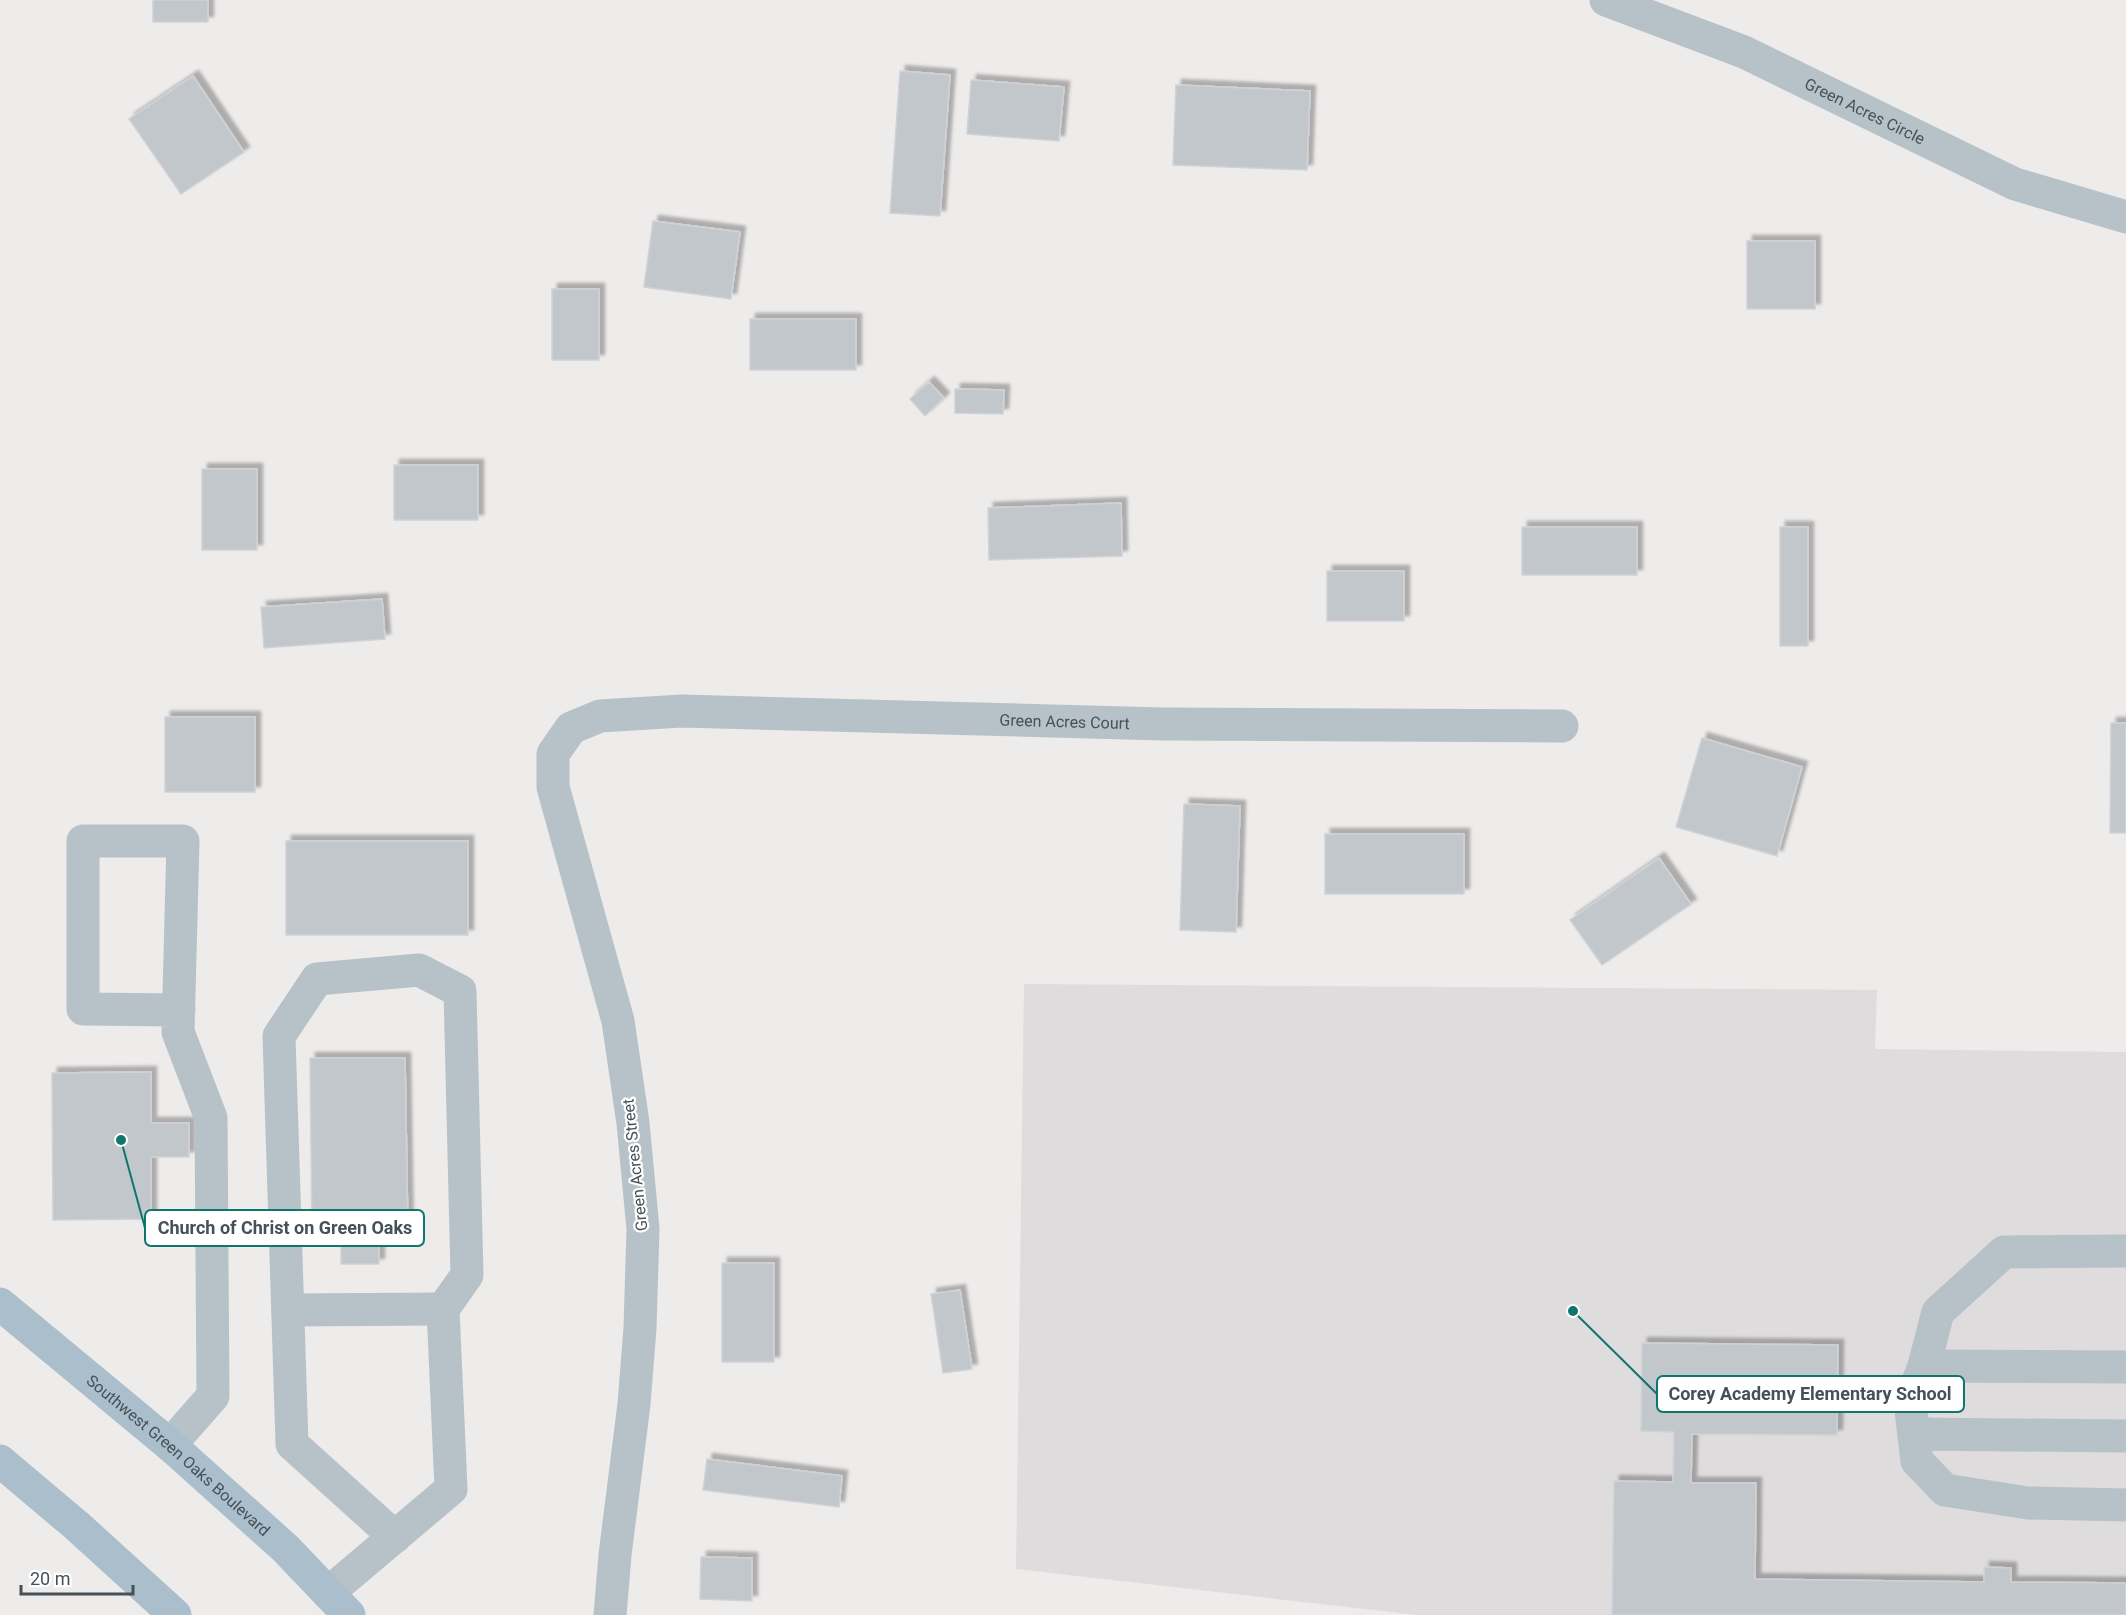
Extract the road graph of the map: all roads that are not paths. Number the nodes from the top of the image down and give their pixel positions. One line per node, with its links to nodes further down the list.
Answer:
1 (1606, 0): 2 (street, Green Acres Circle)
2 (2126, 217)
3 (1562, 726): 4 (street, Green Acres Court)
4 (571, 728): 20 (street, Green Acres Street)
5 (179, 1010): 5 (street); 14 (street)
6 (2126, 1251): 10 (street)
7 (0, 1304): 14 (main road, Southwest Green Oaks Boulevard)
8 (442, 1309): 9 (street); 9 (street); 17 (street)
9 (288, 1310): 17 (street)
10 (1924, 1366): 11 (street); 12 (street)
11 (2126, 1367)
12 (1914, 1434): 13 (street); 16 (street)
13 (2126, 1436)
14 (170, 1445): 18 (main road, Southwest Green Oaks Boulevard)
15 (0, 1461): 19 (main road)
16 (2126, 1505)
17 (395, 1537): 18 (street)
18 (339, 1604)
19 (175, 1615)
20 (610, 1615)

